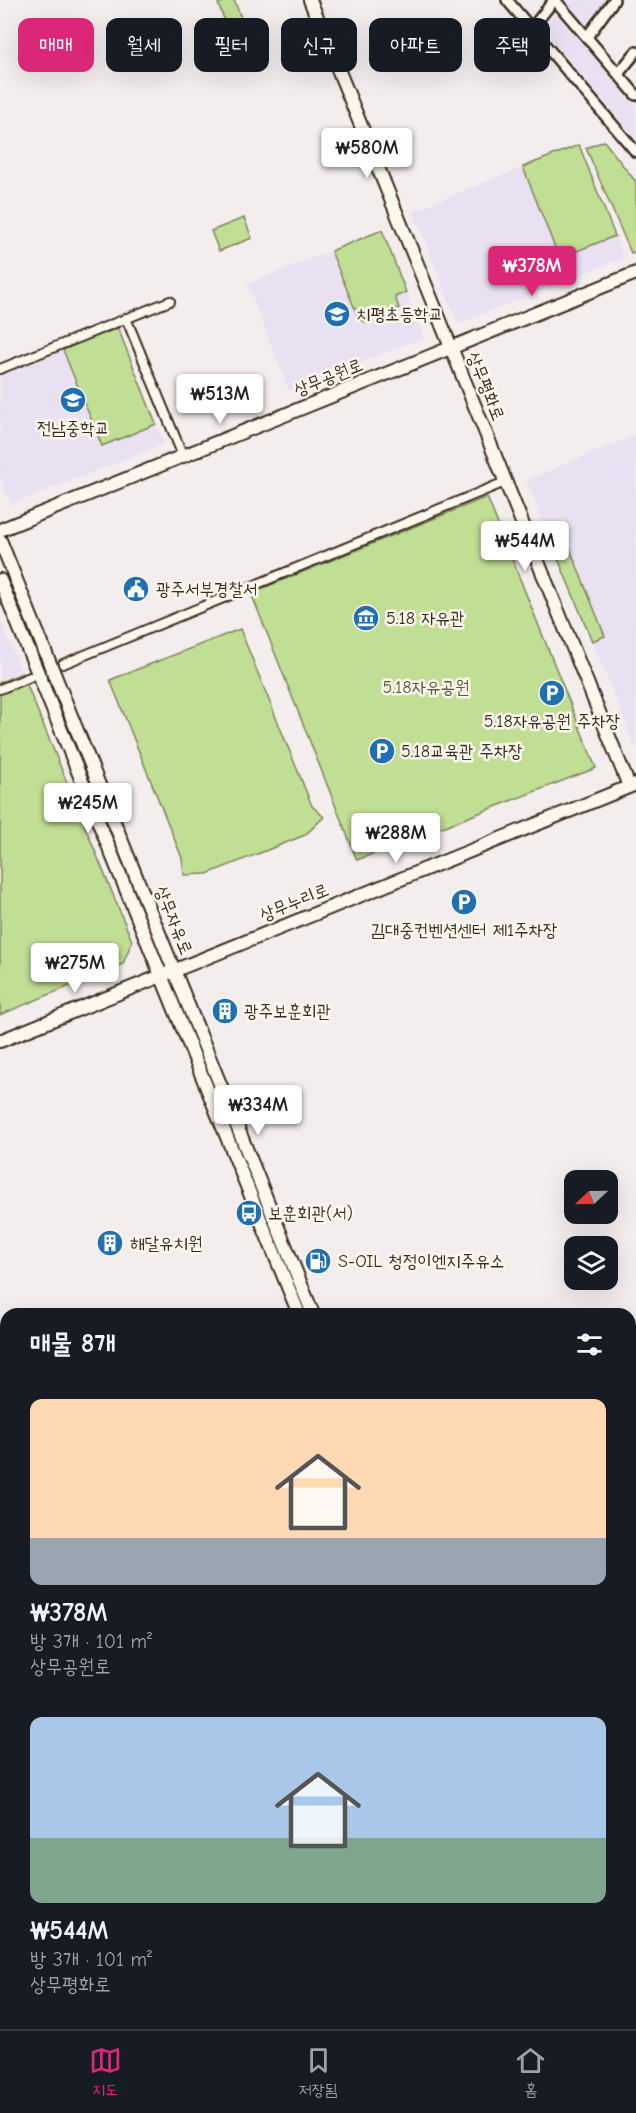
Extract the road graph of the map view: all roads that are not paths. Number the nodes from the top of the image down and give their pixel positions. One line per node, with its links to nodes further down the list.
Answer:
1 (309, 0): 16 (street, 상무평화로)
2 (507, 0): 5 (street)
3 (554, 0): 6 (street); 7 (street)
4 (614, 0): 7 (street)
5 (523, 18)
6 (540, 18)
7 (586, 37): 10 (street)
8 (550, 49): 12 (street)
9 (636, 51): 10 (street)
10 (618, 74): 11 (street)
11 (636, 95)
12 (636, 152)
13 (636, 273): 16 (street, 상무공원로)
14 (170, 301): 15 (street)
15 (126, 318): 17 (street); 18 (street)
16 (451, 346): 18 (street, 상무공원로); 19 (street, 상무평화로)
17 (0, 369)
18 (183, 456): 20 (street, 상무공원로)
19 (505, 482): 23 (street); 26 (street, 상무평화로)
20 (0, 530)
21 (0, 540): 27 (street, 상무자유로)
22 (0, 580): 28 (street, 상무자유로)
23 (63, 664)
24 (30, 677): 25 (street)
25 (0, 689)
26 (632, 785): 27 (street, 상무누리로)
27 (175, 970): 28 (street, 상무누리로); 31 (street, 상무자유로)
28 (162, 974): 29 (street, 상무누리로); 30 (street, 상무자유로)
29 (0, 1041)
30 (298, 1308)
31 (311, 1308)

